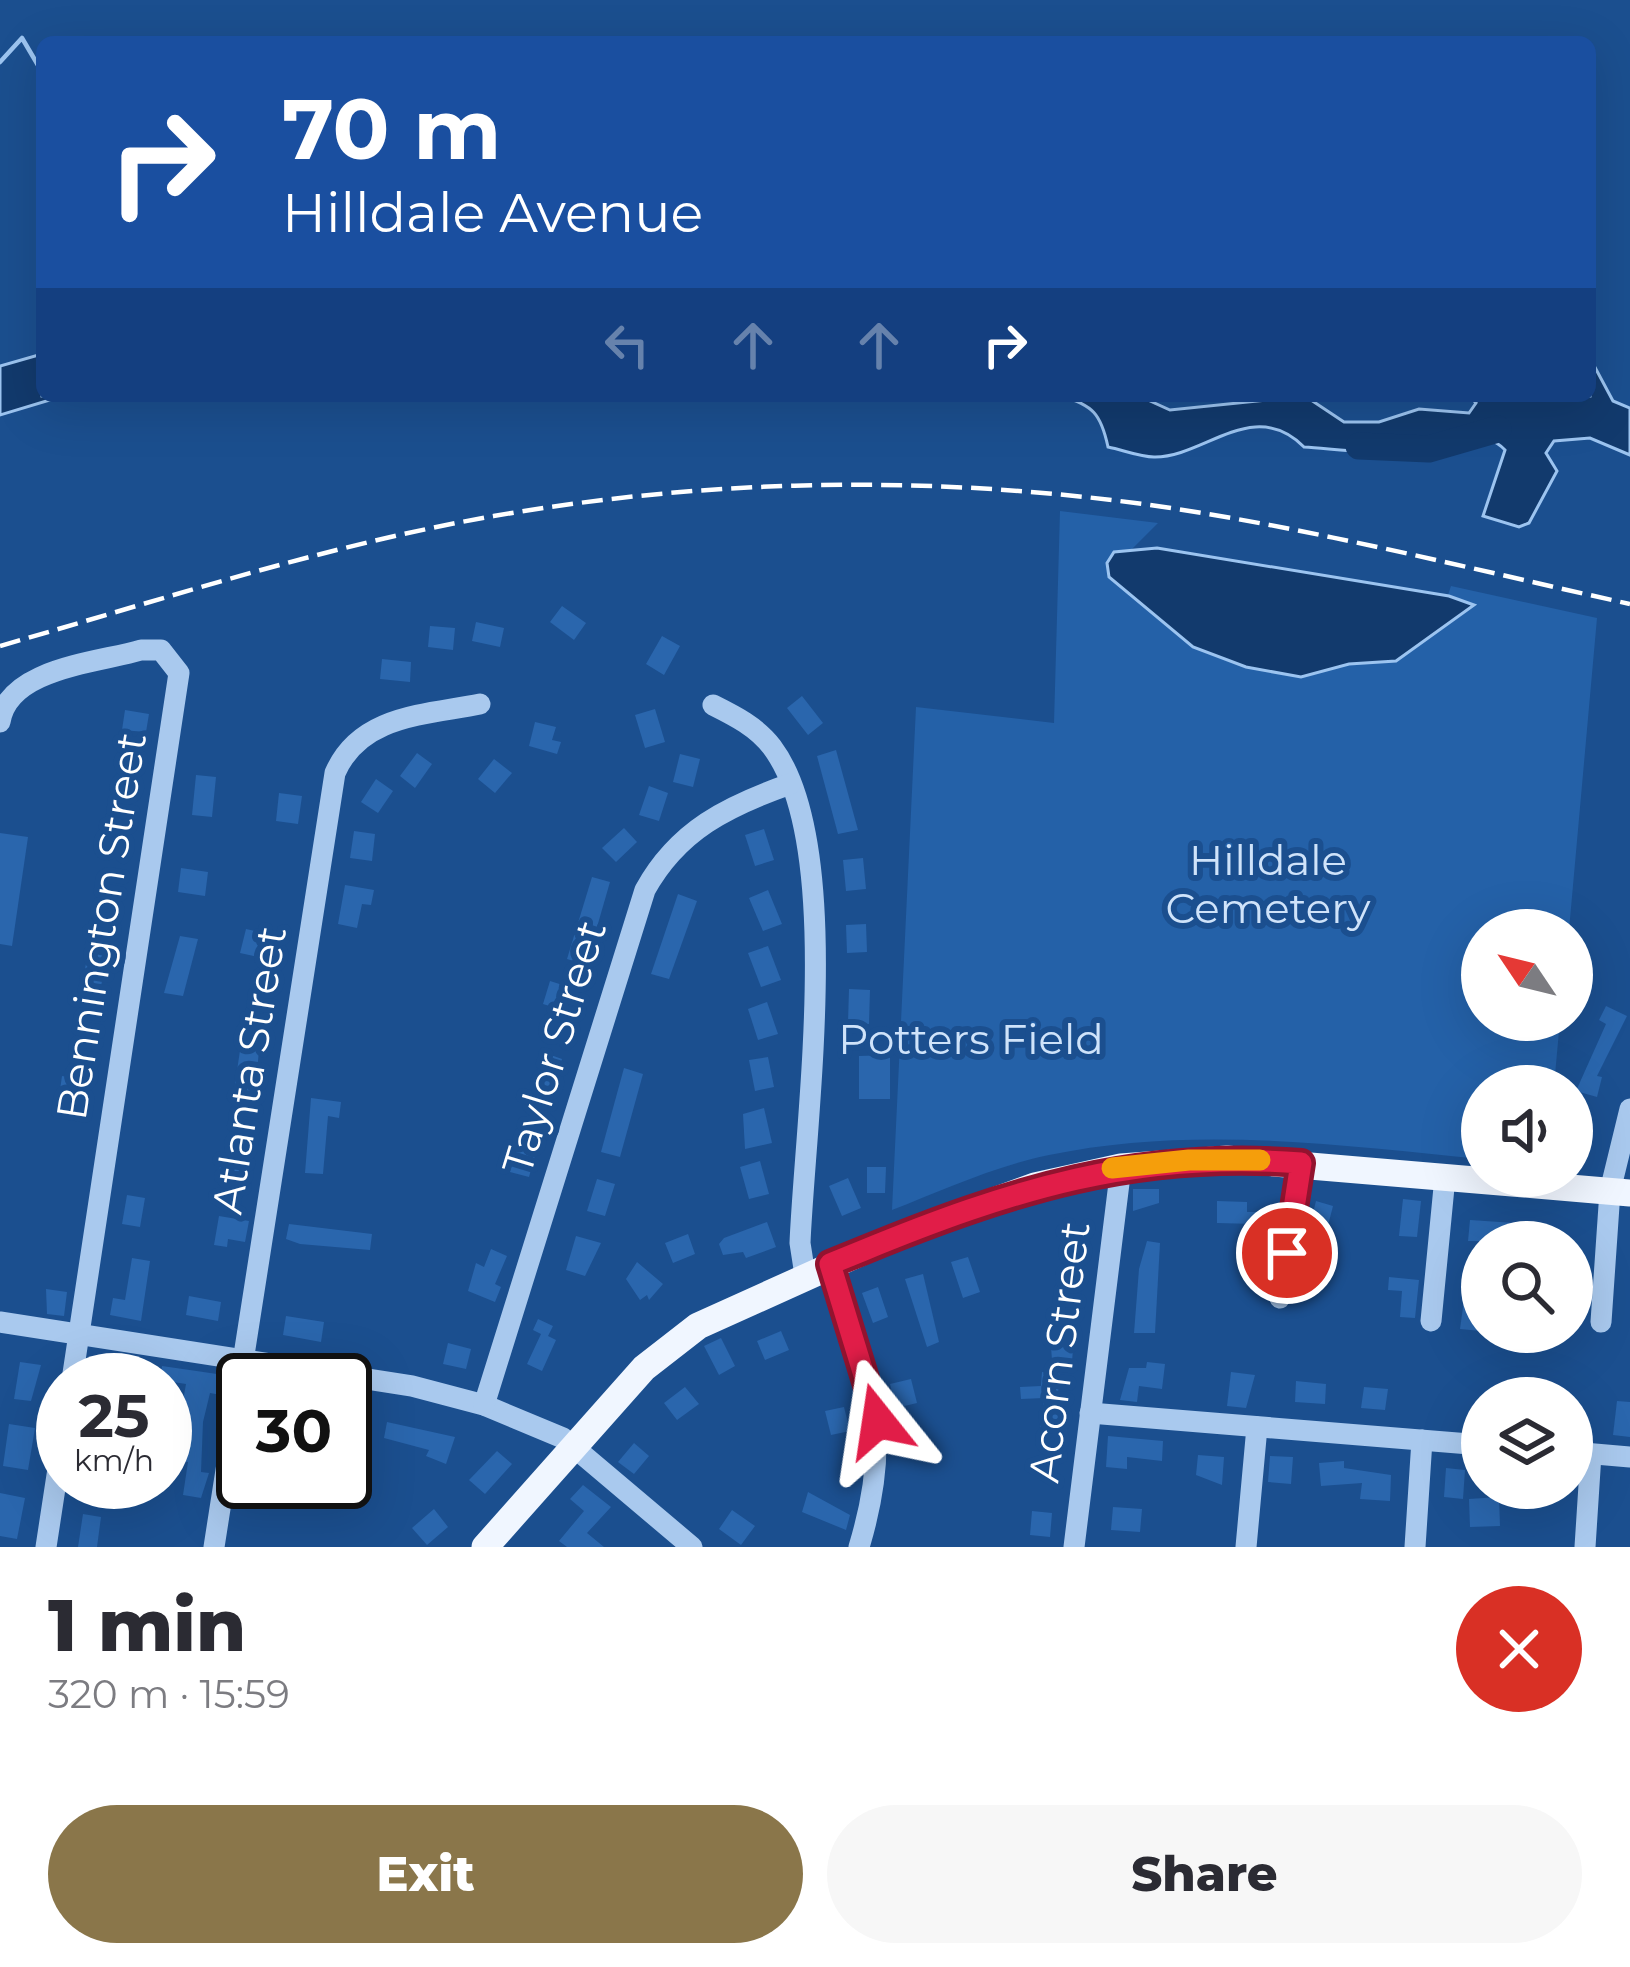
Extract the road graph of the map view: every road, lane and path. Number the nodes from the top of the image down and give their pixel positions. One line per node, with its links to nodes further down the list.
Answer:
1 (480, 704): 17 (street, Atlanta Street)
2 (713, 705): 4 (street)
3 (0, 722): 15 (street, Bennington Street)
4 (790, 784): 10 (street); 20 (street, Taylor Street)
5 (1630, 1109): 9 (street)
6 (1301, 1163): 7 (main road); 8 (main road); 11 (street)
7 (1121, 1167): 10 (main road); 21 (street, Acorn Street)
8 (1445, 1177): 9 (main road); 13 (street)
9 (1620, 1192): 14 (street)
10 (818, 1269): 25 (main road); 35 (street)
11 (1280, 1298)
12 (0, 1322): 15 (street)
13 (1431, 1322)
14 (1601, 1322)
15 (79, 1334): 16 (street, Bennington Street); 18 (street)
16 (76, 1353)
17 (245, 1353)
18 (216, 1356)
19 (372, 1380): 20 (street)
20 (484, 1405): 25 (street)
21 (1090, 1413): 22 (street); 36 (street, Acorn Street)
22 (1257, 1427): 23 (street); 37 (street)
23 (1422, 1440): 24 (street); 38 (street)
24 (1461, 1443)
25 (574, 1450): 33 (main road); 34 (street)
26 (1593, 1454): 27 (street)
27 (1630, 1457)
28 (52, 1509): 31 (street)
29 (220, 1509): 32 (street, Atlanta Street)
30 (1584, 1509): 39 (street)
31 (46, 1547)
32 (214, 1547)
33 (485, 1547)
34 (692, 1547)
35 (859, 1547)
36 (1074, 1547)
37 (1246, 1547)
38 (1415, 1547)
39 (1585, 1547)

